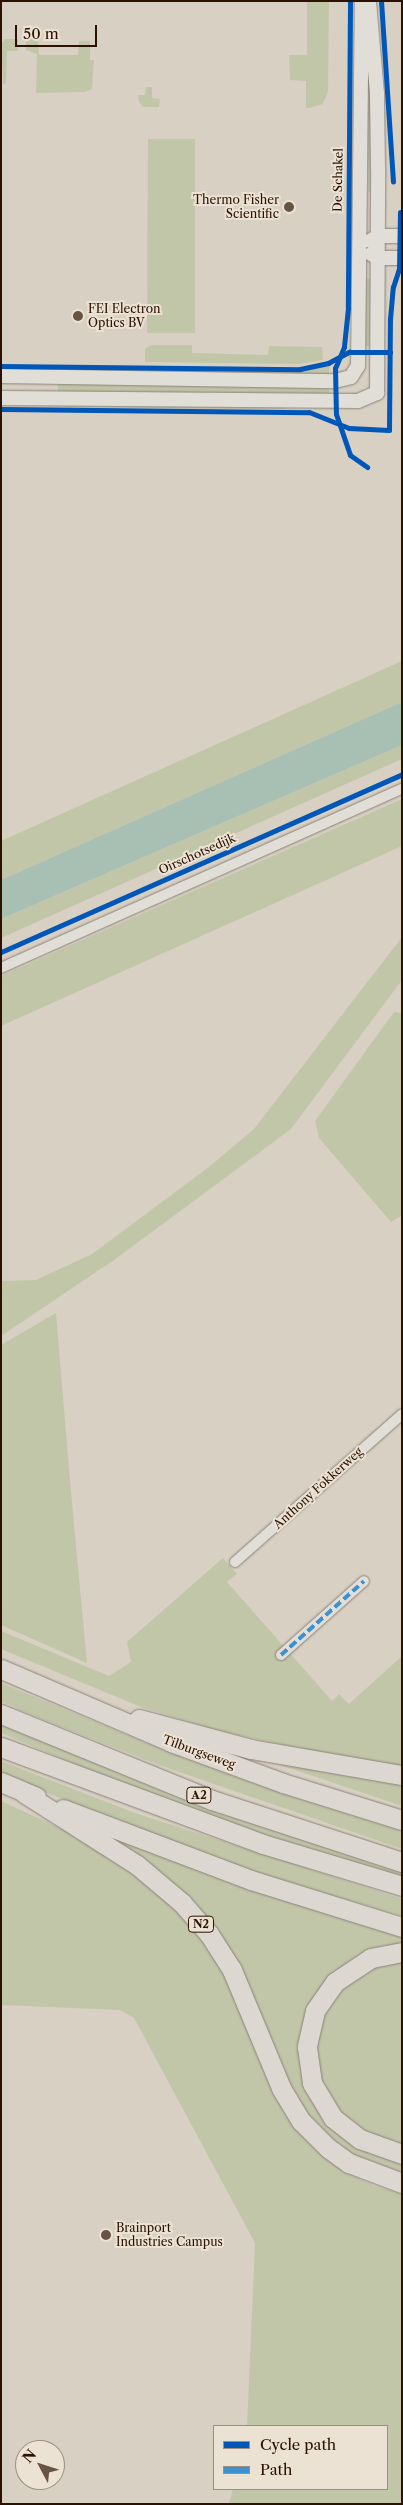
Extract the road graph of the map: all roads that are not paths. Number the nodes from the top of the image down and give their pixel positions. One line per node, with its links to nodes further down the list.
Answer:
1 (362, 1): 5 (street, De Schakel)
2 (369, 1): 3 (street)
3 (378, 236): 4 (street); 5 (street); 6 (street)
4 (402, 236)
5 (359, 248): 6 (street); 8 (street, De Schakel)
6 (378, 258): 7 (street); 9 (street)
7 (402, 258)
8 (1, 376)
9 (1, 398)
10 (402, 789): 11 (street, Oirschotsedijk)
11 (1, 968)
12 (402, 1414): 13 (street, Anthony Fokkerweg)
13 (235, 1562)
14 (364, 1581): 15 (street)
15 (281, 1655)
16 (1, 1669): 17 (highway, Tilburgseweg)
17 (82, 1705): 20 (highway); 23 (highway, Tilburgseweg)
18 (1, 1714): 24 (highway, A2)
19 (1, 1747): 25 (highway, A2)
20 (402, 1775)
21 (1, 1782): 22 (highway, N2)
22 (24, 1792): 26 (highway, N2); 29 (highway, N2)
23 (402, 1820)
24 (402, 1862)
25 (402, 1886)
26 (402, 1927)
27 (402, 1952): 28 (highway)
28 (402, 2154)
29 (402, 2183)

